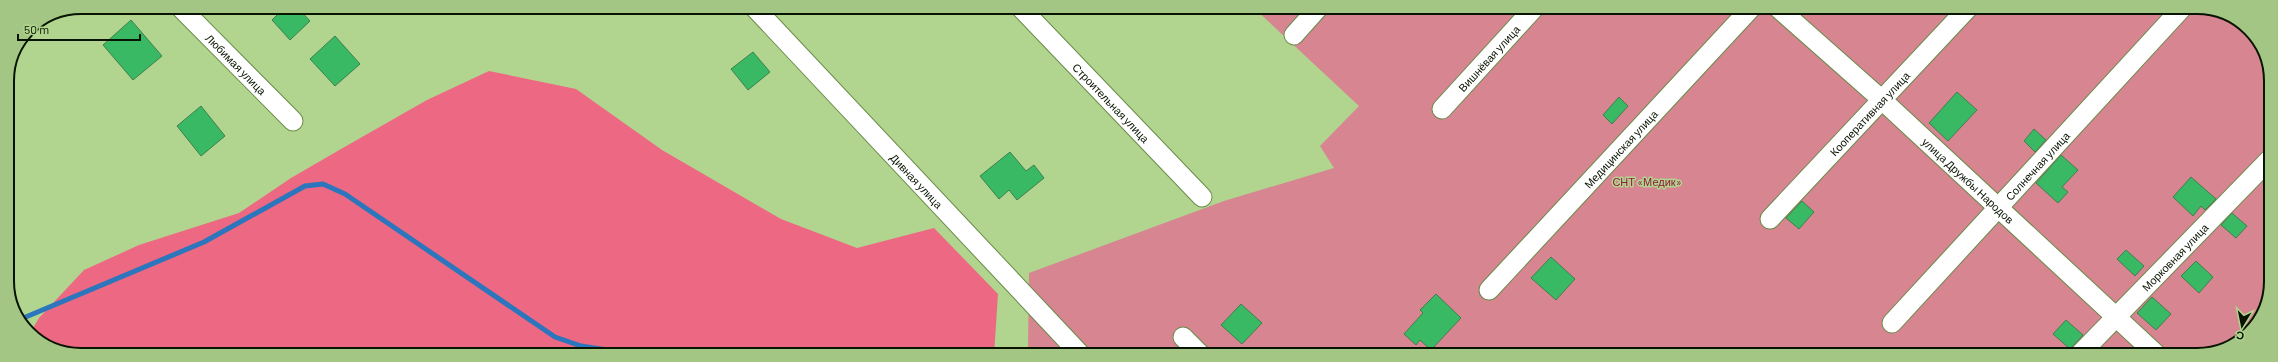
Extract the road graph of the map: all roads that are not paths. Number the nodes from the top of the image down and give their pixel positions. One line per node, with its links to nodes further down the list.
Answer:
1 (187, 14): 13 (street, Любимая улица)
2 (761, 14): 22 (street, Дивная улица)
3 (1027, 14): 15 (street, Строительная улица)
4 (1313, 14): 10 (street)
5 (1529, 14): 12 (street, Вишнёвая улица)
6 (1746, 14): 18 (street, Медицинская улица)
7 (1785, 14): 11 (street, улица Дружбы Народов)
8 (1962, 14): 11 (street, Кооперативная улица)
9 (2176, 14): 16 (street, Солнечная улица)
10 (1294, 35)
11 (1881, 99): 16 (street, улица Дружбы Народов); 17 (street, Кооперативная улица)
12 (1442, 109)
13 (293, 121)
14 (2264, 165): 19 (street, Морковная улица)
15 (1202, 197)
16 (1997, 208): 19 (street, улица Дружбы Народов); 20 (street, Солнечная улица)
17 (1770, 219)
18 (1489, 290)
19 (2114, 316): 24 (street, Морковная улица); 25 (street, улица Дружбы Народов)
20 (1892, 323)
21 (1183, 337): 23 (street)
22 (1074, 348)
23 (1194, 348)
24 (2085, 348)
25 (2149, 348)

